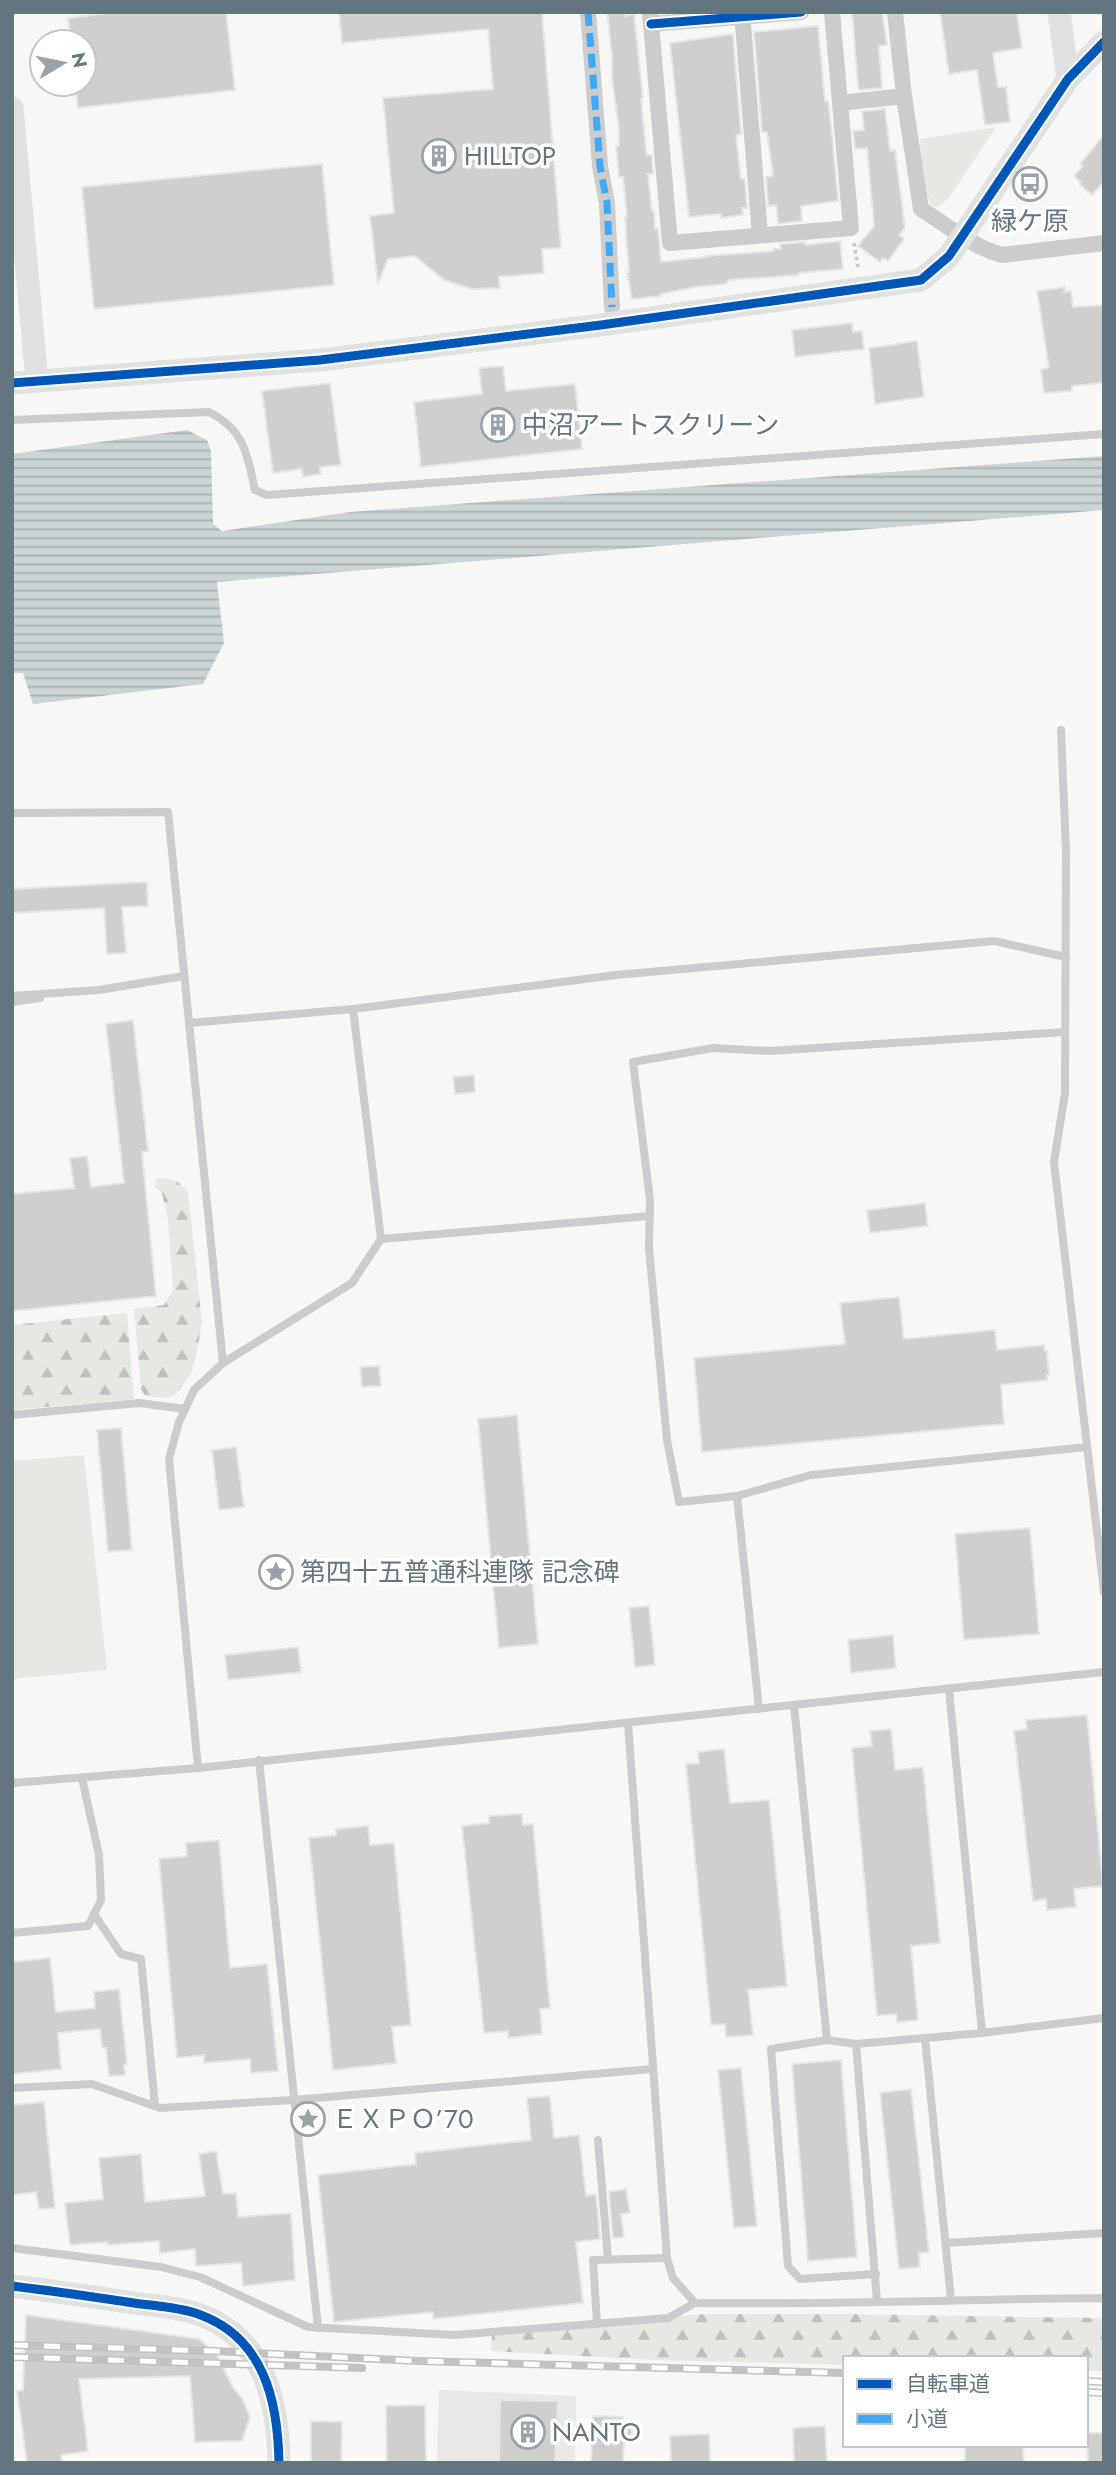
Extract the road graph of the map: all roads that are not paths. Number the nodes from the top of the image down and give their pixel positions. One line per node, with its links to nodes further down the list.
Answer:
1 (589, 12): 16 (street)
2 (802, 12): 6 (street)
3 (832, 12): 11 (street)
4 (895, 12): 10 (street)
5 (1059, 12): 9 (street)
6 (742, 15): 7 (street); 13 (street)
7 (650, 18): 13 (street)
8 (1104, 42): 9 (street)
9 (1068, 79): 14 (street)
10 (904, 96): 11 (street); 14 (street)
11 (840, 103): 13 (street)
12 (12, 108): 17 (street)
13 (760, 235)
14 (963, 237): 15 (street); 17 (street)
15 (1104, 243)
16 (612, 307)
17 (37, 381): 18 (street)
18 (12, 383)
19 (12, 420): 20 (lane)
20 (1104, 433)
21 (1061, 730): 23 (lane)
22 (12, 813): 24 (lane)
23 (1066, 957): 28 (lane); 30 (lane)
24 (184, 976): 25 (lane); 29 (lane)
25 (99, 990): 26 (lane); 27 (lane)
26 (12, 996)
27 (12, 1002)
28 (353, 1010): 29 (lane); 32 (lane)
29 (189, 1023): 33 (lane)
30 (1065, 1032): 31 (lane); 36 (lane)
31 (650, 1216): 32 (lane); 37 (lane)
32 (381, 1238): 33 (lane)
33 (223, 1363): 34 (lane)
34 (185, 1409): 35 (lane); 45 (lane)
35 (12, 1415)
36 (1087, 1447): 37 (lane); 38 (lane)
37 (737, 1496): 42 (lane)
38 (1104, 1592)
39 (1104, 1672): 40 (lane)
40 (949, 1689): 41 (lane); 51 (lane)
41 (794, 1705): 42 (lane); 53 (lane)
42 (758, 1709): 43 (lane)
43 (628, 1723): 44 (lane); 55 (lane)
44 (259, 1760): 45 (lane); 57 (lane)
45 (198, 1768): 46 (lane)
46 (82, 1778): 47 (lane); 48 (lane)
47 (12, 1783)
48 (94, 1914): 49 (lane); 58 (lane)
49 (12, 1933)
50 (1104, 2018): 51 (lane)
51 (982, 2033): 52 (lane)
52 (925, 2038): 54 (lane); 61 (lane)
53 (827, 2040): 54 (lane); 65 (lane)
54 (856, 2044): 65 (lane)
55 (652, 2069): 57 (lane); 63 (lane)
56 (12, 2088): 58 (lane)
57 (293, 2100): 58 (lane); 72 (lane)
58 (155, 2106)
59 (598, 2140): 64 (lane)
60 (1104, 2233): 61 (lane)
61 (946, 2243): 68 (lane)
62 (12, 2248): 72 (lane)
63 (667, 2258): 64 (lane); 70 (lane)
64 (608, 2259): 71 (lane)
65 (876, 2273): 69 (lane)
66 (12, 2286): 73 (street)
67 (1104, 2298): 68 (lane)
68 (951, 2299): 69 (lane)
69 (877, 2301): 70 (lane)
70 (695, 2303): 71 (lane)
71 (597, 2323): 72 (lane)
72 (318, 2328)
73 (279, 2463)

